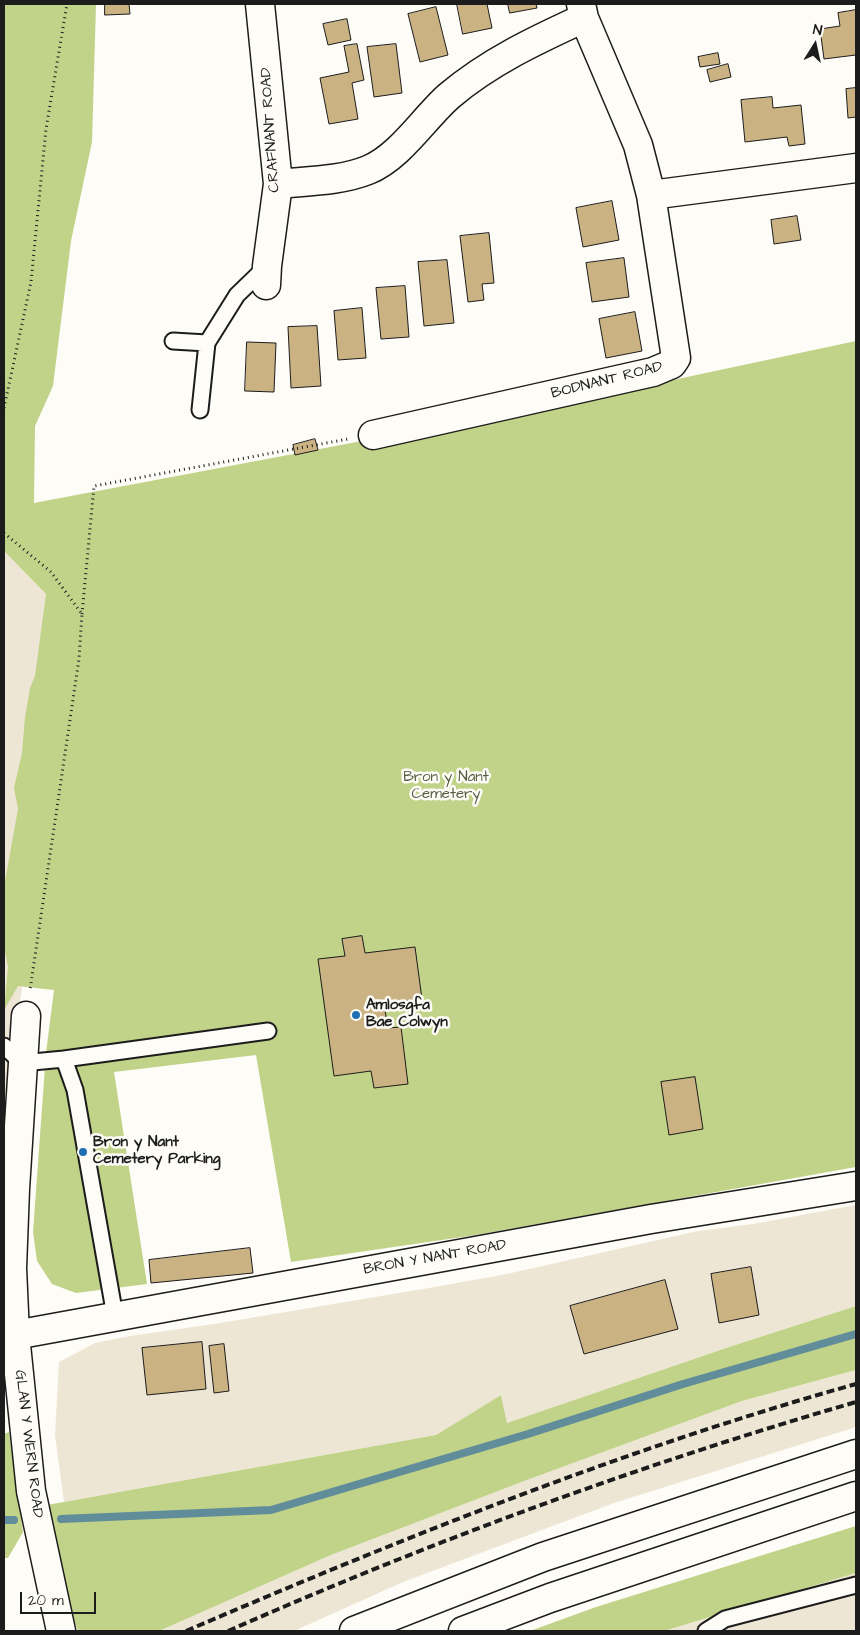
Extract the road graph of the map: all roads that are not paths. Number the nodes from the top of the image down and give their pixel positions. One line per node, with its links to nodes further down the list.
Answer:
1 (260, 4): 4 (main road, CRAFNANT ROAD)
2 (582, 11): 4 (main road); 5 (main road, BODNANT ROAD)
3 (856, 168): 5 (main road)
4 (278, 184): 6 (main road, CRAFNANT ROAD)
5 (651, 195): 10 (main road, BODNANT ROAD)
6 (266, 276): 8 (lane)
7 (173, 341): 8 (lane)
8 (207, 343): 9 (lane)
9 (200, 410)
10 (373, 434)
11 (26, 1016): 13 (main road, GLAN Y WERN ROAD)
12 (268, 1031): 14 (lane)
13 (13, 1054): 14 (lane); 15 (main road, GLAN Y WERN ROAD)
14 (64, 1059): 17 (lane)
15 (9, 1182): 18 (main road, GLAN Y WERN ROAD)
16 (856, 1186): 17 (main road, BRON Y NANT ROAD)
17 (115, 1316): 18 (main road, BRON Y NANT ROAD)
18 (15, 1335): 22 (main road, GLAN Y WERN ROAD)
19 (856, 1454): 23 (main road)
20 (856, 1496): 24 (main road)
21 (856, 1585): 25 (lane)
22 (61, 1631)
23 (354, 1631)
24 (463, 1631)
25 (706, 1631)

